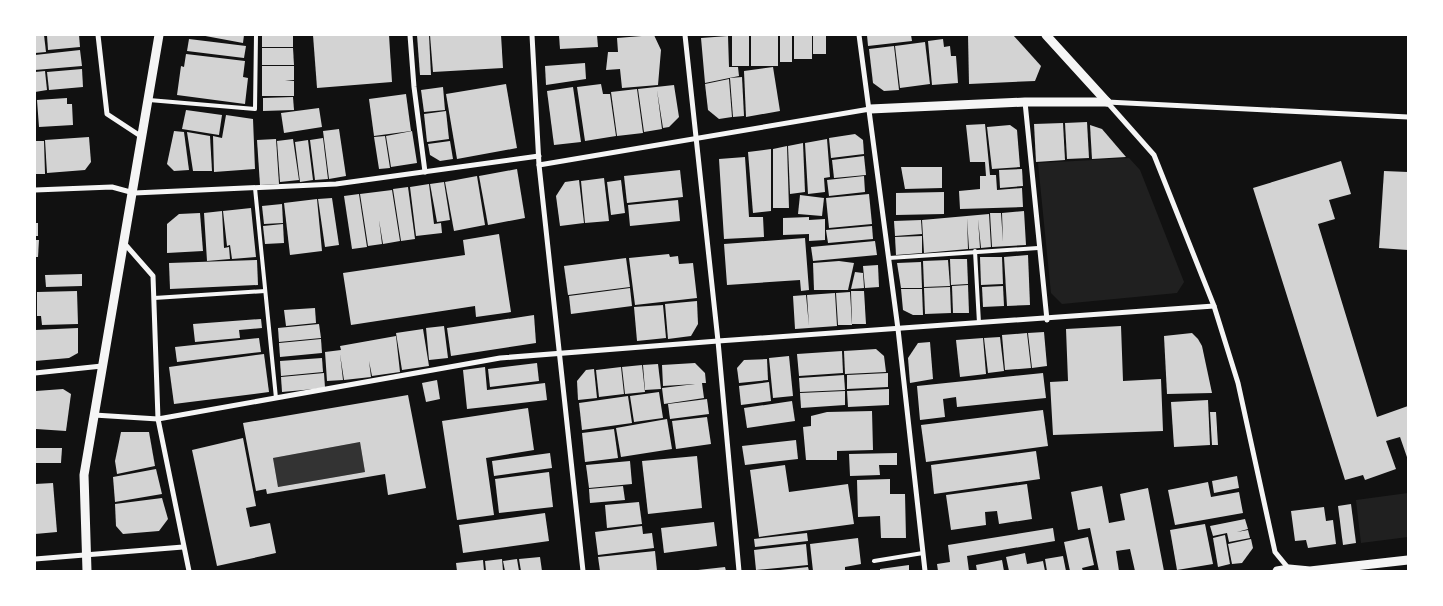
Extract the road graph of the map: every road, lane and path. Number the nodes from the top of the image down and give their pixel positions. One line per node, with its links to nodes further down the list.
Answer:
1 (98, 35): 14 (street)
2 (159, 35): 9 (street)
3 (256, 35): 9 (lane)
4 (410, 35): 18 (street)
5 (532, 35): 16 (street)
6 (685, 35): 15 (street)
7 (859, 35): 12 (street)
8 (1046, 35): 11 (street)
9 (149, 100): 14 (street)
10 (1025, 102): 11 (street); 12 (street); 23 (street)
11 (1107, 102): 13 (street); 28 (street)
12 (870, 109): 15 (street); 25 (street)
13 (1408, 117)
14 (143, 137): 21 (street)
15 (696, 139): 17 (street); 32 (street)
16 (539, 156): 17 (street); 18 (street)
17 (539, 165): 33 (street)
18 (425, 172): 19 (street)
19 (255, 188): 21 (street); 26 (lane)
20 (35, 190): 21 (street)
21 (134, 193): 22 (street)
22 (124, 243): 27 (street); 34 (street)
23 (1038, 248): 24 (lane); 29 (street)
24 (975, 251): 25 (lane); 30 (lane)
25 (889, 258): 31 (street)
26 (266, 291): 27 (lane); 36 (lane)
27 (154, 298): 38 (street)
28 (1214, 306): 29 (street); 45 (street)
29 (1047, 320): 30 (street)
30 (979, 324): 31 (street)
31 (898, 329): 32 (street); 40 (street)
32 (718, 341): 33 (street); 49 (street)
33 (560, 354): 36 (street); 48 (street)
34 (102, 366): 35 (street); 37 (street)
35 (35, 373)
36 (276, 398): 38 (street)
37 (94, 416): 38 (street); 41 (street)
38 (158, 419): 39 (street)
39 (183, 547): 41 (street); 47 (street)
40 (923, 553): 43 (lane); 50 (street)
41 (86, 555): 42 (street); 46 (street)
42 (35, 559)
43 (874, 560)
44 (1408, 560): 45 (street)
45 (1289, 570): 51 (street)
46 (87, 571)
47 (189, 571)
48 (582, 571)
49 (739, 571)
50 (925, 571)
51 (1277, 571)

